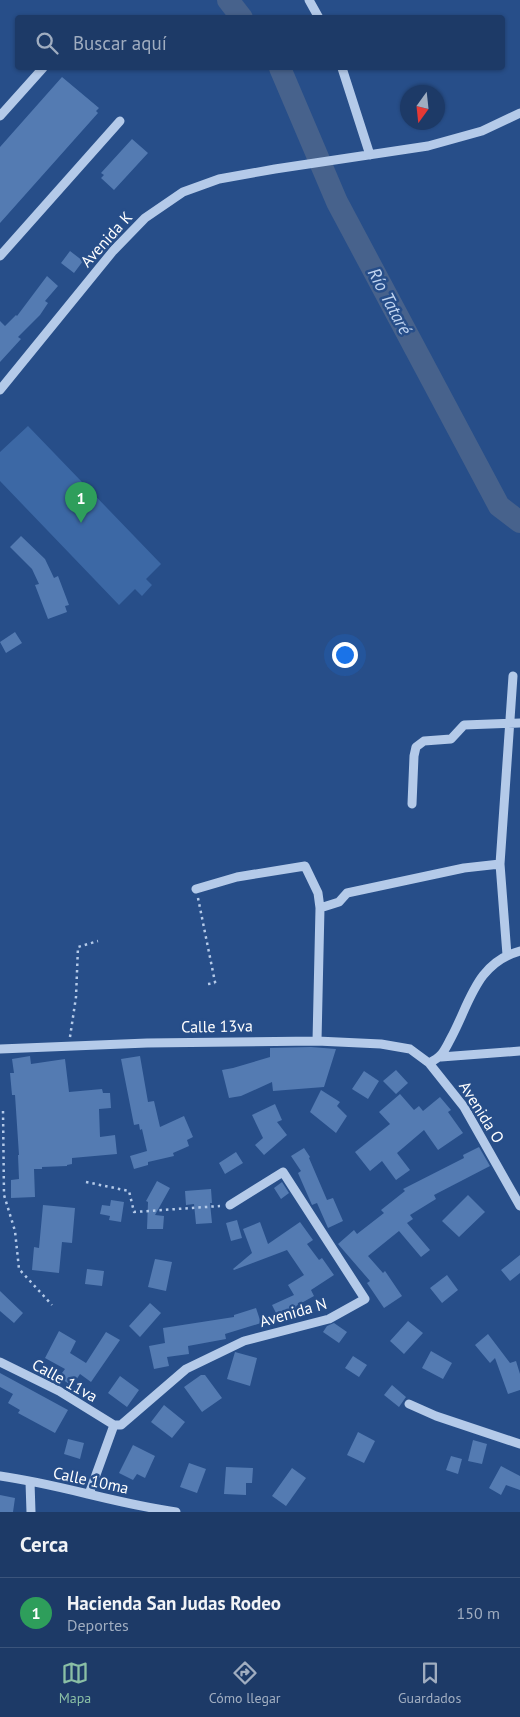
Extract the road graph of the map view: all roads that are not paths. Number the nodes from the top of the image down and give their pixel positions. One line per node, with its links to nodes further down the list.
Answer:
1 (309, 0): 2 (street)
2 (317, 15)
3 (41, 70): 6 (street)
4 (343, 70): 8 (street)
5 (520, 113): 8 (street, Avenida K)
6 (0, 116)
7 (120, 121): 9 (street)
8 (370, 155): 10 (street, Avenida K)
9 (0, 256)
10 (0, 390)
11 (514, 676): 12 (street)
12 (515, 723): 13 (street); 14 (street)
13 (412, 804)
14 (500, 864): 16 (street); 18 (street)
15 (196, 889): 16 (street)
16 (320, 908): 19 (street)
17 (520, 951): 18 (street)
18 (507, 954): 22 (street)
19 (317, 1041): 20 (street, Calle 13va); 23 (street, Calle 13va)
20 (0, 1049)
21 (520, 1051): 22 (street)
22 (441, 1057): 23 (street)
23 (429, 1063): 24 (street, Avenida O)
24 (519, 1202)
25 (230, 1206): 28 (street, Avenida N)
26 (0, 1362): 28 (street, Calle 11va)
27 (409, 1404): 29 (street)
28 (114, 1425): 32 (street)
29 (520, 1444)
30 (0, 1476): 31 (street, Calle 10ma)
31 (30, 1482): 32 (street, Calle 10ma); 33 (street)
32 (89, 1494): 34 (street, Calle 10ma)
33 (31, 1512)
34 (176, 1512)

